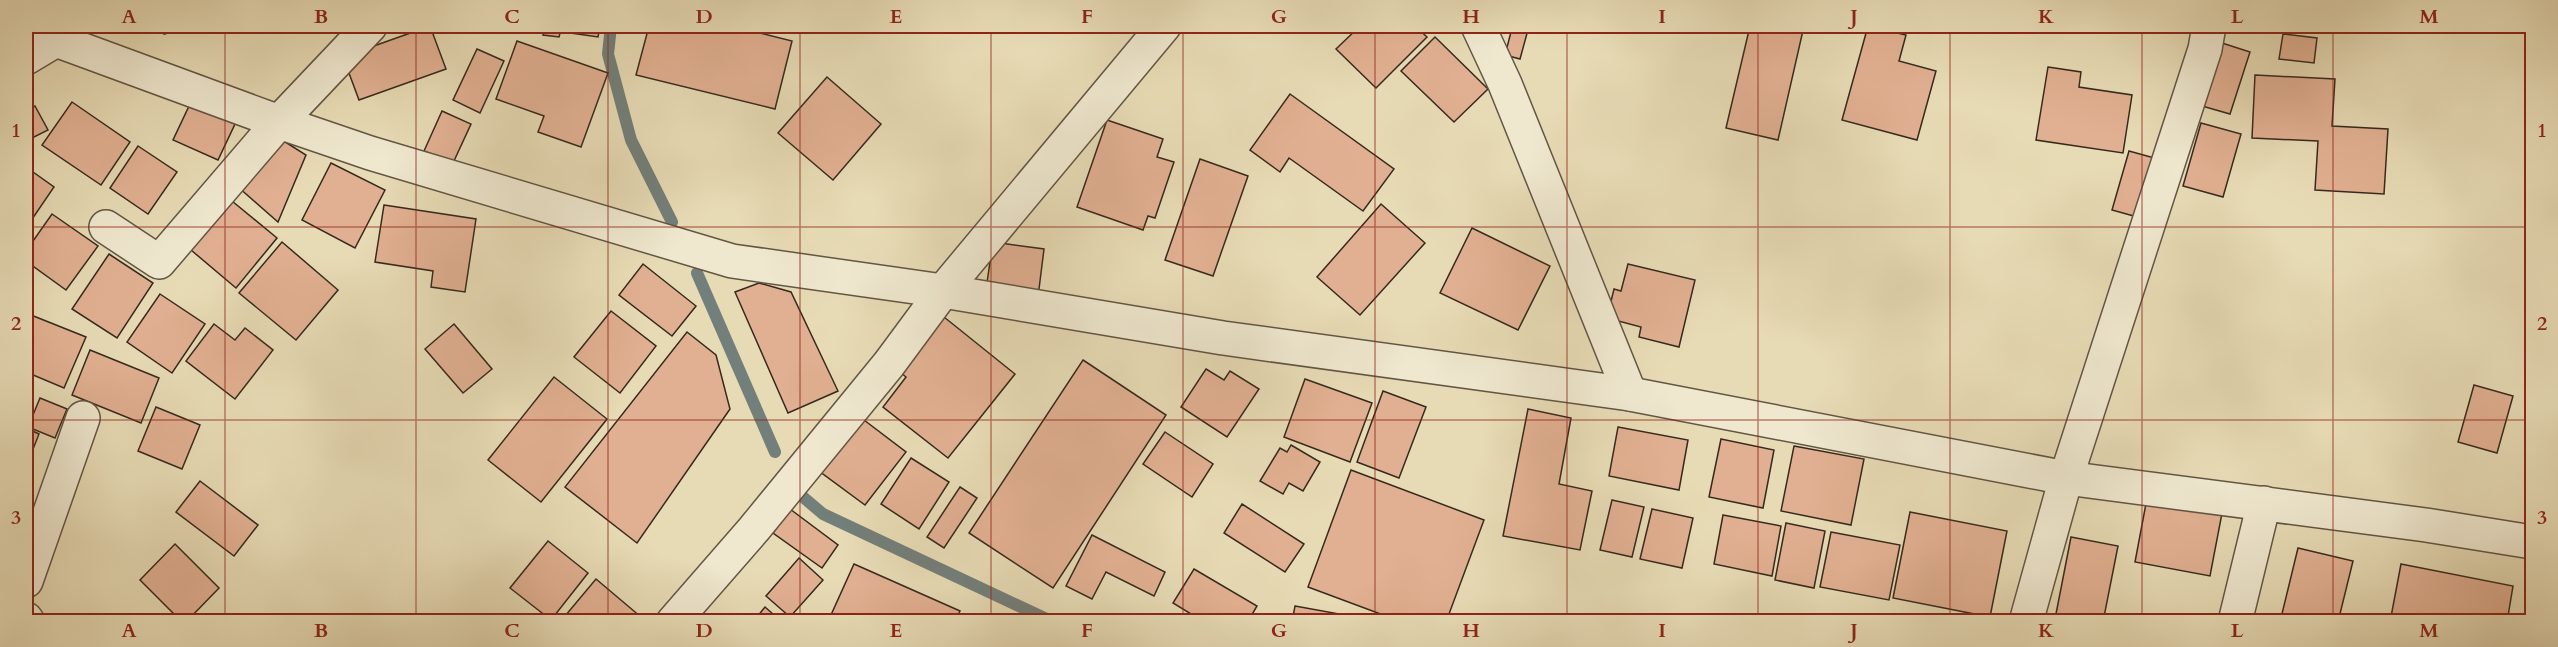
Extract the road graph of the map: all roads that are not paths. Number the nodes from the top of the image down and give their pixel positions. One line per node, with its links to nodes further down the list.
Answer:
1 (370, 26): 6 (street)
2 (1164, 26): 8 (street)
3 (1478, 26): 9 (street)
4 (2209, 26): 11 (street)
5 (26, 58): 6 (street)
6 (279, 122): 7 (street); 8 (street)
7 (106, 227)
8 (943, 291): 9 (street); 15 (street)
9 (1630, 394): 11 (street)
10 (83, 418): 14 (street)
11 (2066, 478): 12 (street); 16 (street)
12 (2264, 503): 13 (street); 17 (street)
13 (2532, 542)
14 (26, 581)
15 (674, 621)
16 (2026, 621)
17 (2235, 621)

